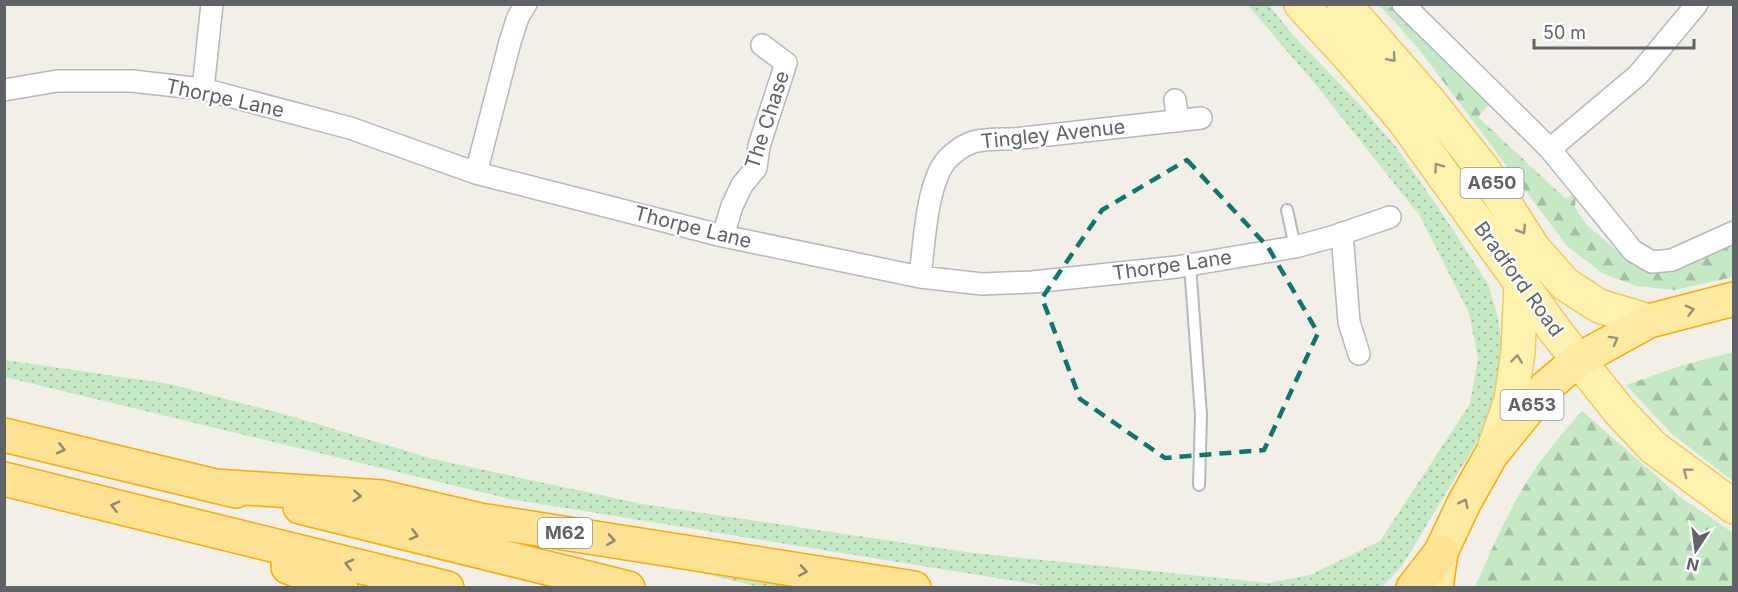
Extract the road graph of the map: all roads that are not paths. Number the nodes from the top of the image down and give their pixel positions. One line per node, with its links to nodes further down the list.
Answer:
1 (212, 4): 8 (street)
2 (526, 4): 14 (street)
3 (1300, 4): 23 (main road, Bradford Road / A650, one-way to 3)
4 (1344, 4): 25 (main road, Bradford Road / A650, one-way to 25)
5 (1403, 4): 13 (street)
6 (1697, 4): 13 (street)
7 (762, 45): 19 (street, The Chase)
8 (203, 89): 9 (street, Thorpe Lane); 14 (street, Thorpe Lane)
9 (4, 90)
10 (1175, 100): 12 (street)
11 (1201, 118): 12 (street, Tingley Avenue)
12 (1178, 121): 22 (street, Tingley Avenue)
13 (1550, 149): 17 (street)
14 (476, 173): 19 (street, Thorpe Lane)
15 (1287, 210): 20 (lane)
16 (1390, 217): 18 (street, Thorpe Lane)
17 (1734, 232)
18 (1342, 233): 20 (street, Thorpe Lane); 26 (street)
19 (723, 236): 22 (street, Thorpe Lane)
20 (1294, 246): 21 (street, Thorpe Lane)
21 (1191, 265): 22 (street, Thorpe Lane); 31 (lane)
22 (920, 277)
23 (1521, 283): 27 (main road, Bradford Road / A650); 29 (main road, one-way to 23)
24 (1734, 299): 25 (highway, A653, one-way to 24)
25 (1649, 321): 27 (highway, A653, one-way to 25)
26 (1359, 354)
27 (1578, 360): 29 (highway, A653); 33 (main road, Bradford Road / A650, one-way to 27)
28 (4, 435): 32 (highway, M62, one-way to 32)
29 (1491, 455): 35 (highway, A653, one-way to 29)
30 (4, 479): 34 (highway, one-way to 30)
31 (1199, 485)
32 (215, 486): 38 (highway, M62, one-way to 38); 39 (highway, M62, one-way to 39)
33 (1734, 507)
34 (172, 521): 36 (highway); 37 (highway, one-way to 34)
35 (1441, 552): 40 (highway); 41 (highway, A653)
36 (341, 588)
37 (447, 588)
38 (628, 588)
39 (914, 588)
40 (1413, 588)
41 (1436, 588)

